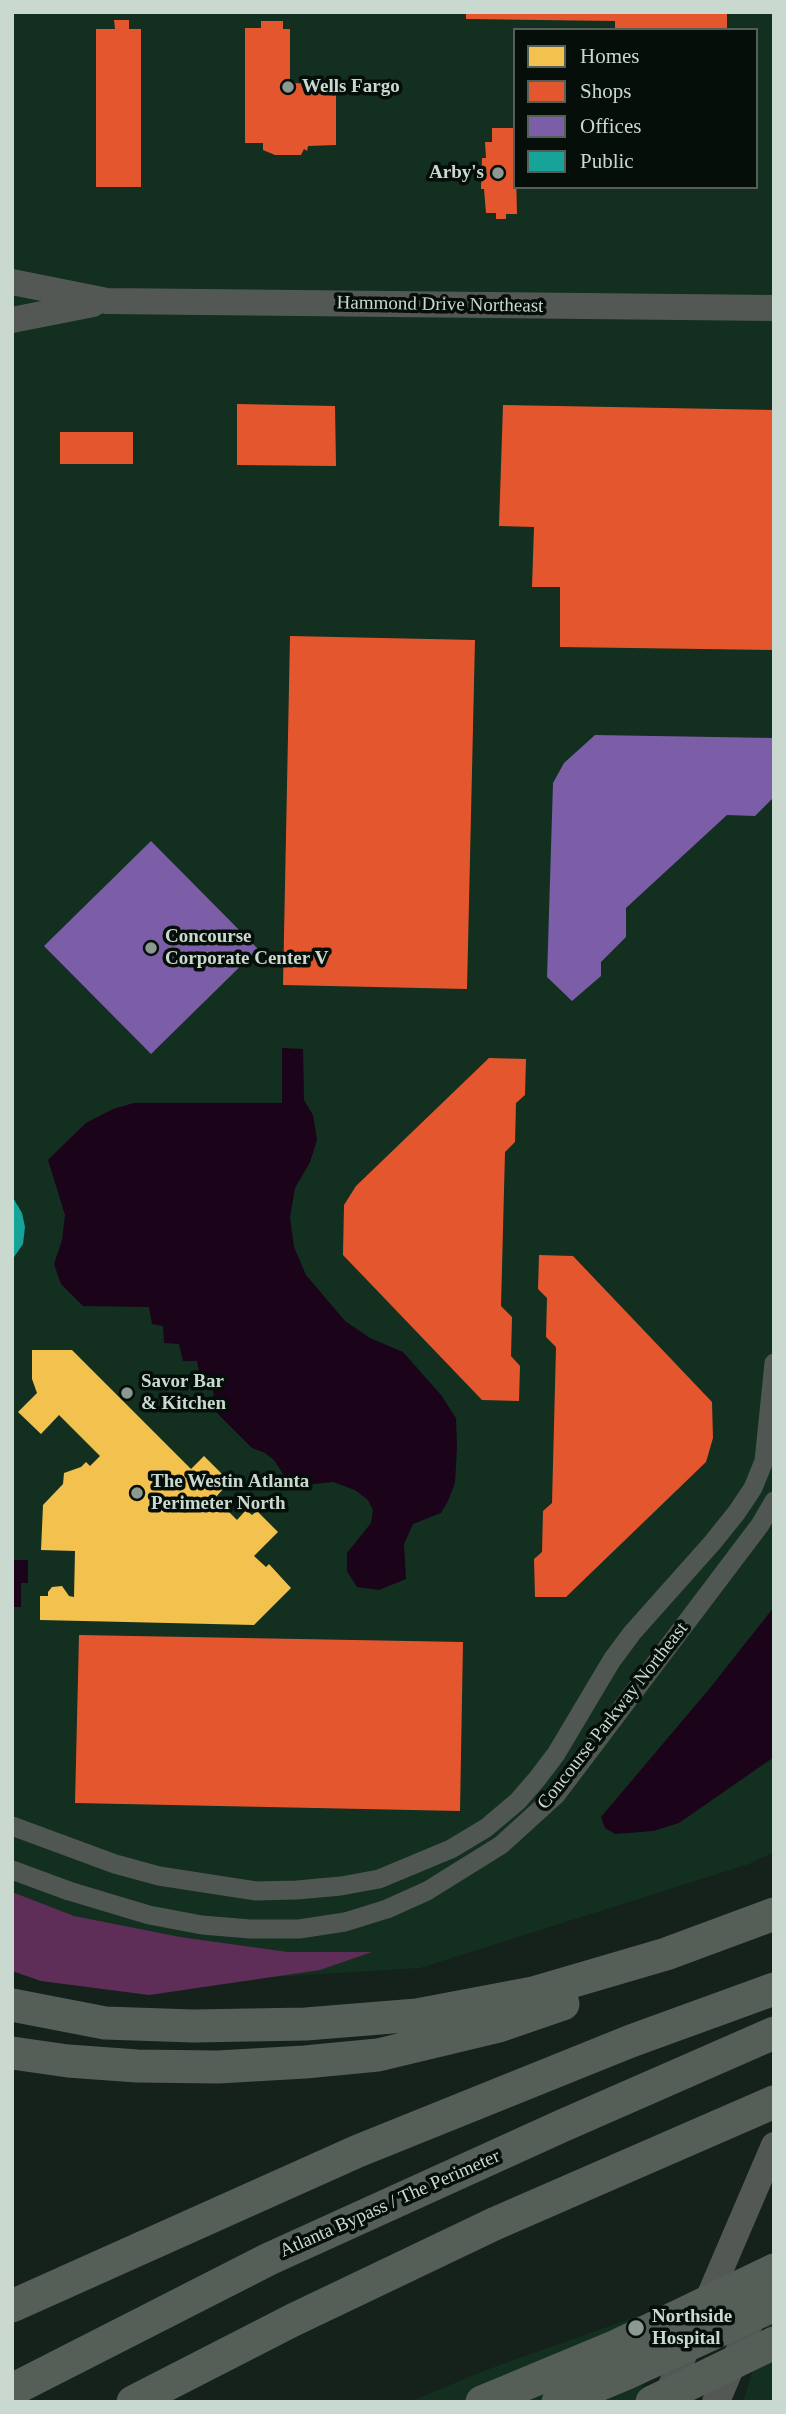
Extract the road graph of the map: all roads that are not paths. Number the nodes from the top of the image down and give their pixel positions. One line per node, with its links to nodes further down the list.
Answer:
1 (12, 282): 2 (main road, Hammond Drive Northeast)
2 (107, 301): 3 (main road, Hammond Drive Northeast); 4 (main road, Hammond Drive Northeast)
3 (774, 308)
4 (12, 320)
5 (774, 1363): 7 (street, Concourse Parkway Northeast)
6 (774, 1501): 8 (street, Concourse Parkway Northeast)
7 (12, 1826)
8 (12, 1870)
9 (774, 1914): 10 (highway)
10 (666, 1954): 12 (highway); 14 (highway)
11 (774, 1989): 19 (highway)
12 (12, 2005)
13 (774, 2033): 21 (highway, Atlanta Bypass / The Perimeter)
14 (12, 2053)
15 (765, 2106): 22 (highway)
16 (774, 2145): 26 (main road)
17 (774, 2270): 23 (highway, bridge); 27 (main road)
18 (774, 2305): 24 (highway, bridge)
19 (12, 2306)
20 (774, 2343): 25 (highway, bridge)
21 (12, 2390)
22 (133, 2402)
23 (482, 2402)
24 (558, 2402)
25 (652, 2402)
26 (674, 2402)
27 (715, 2402)

